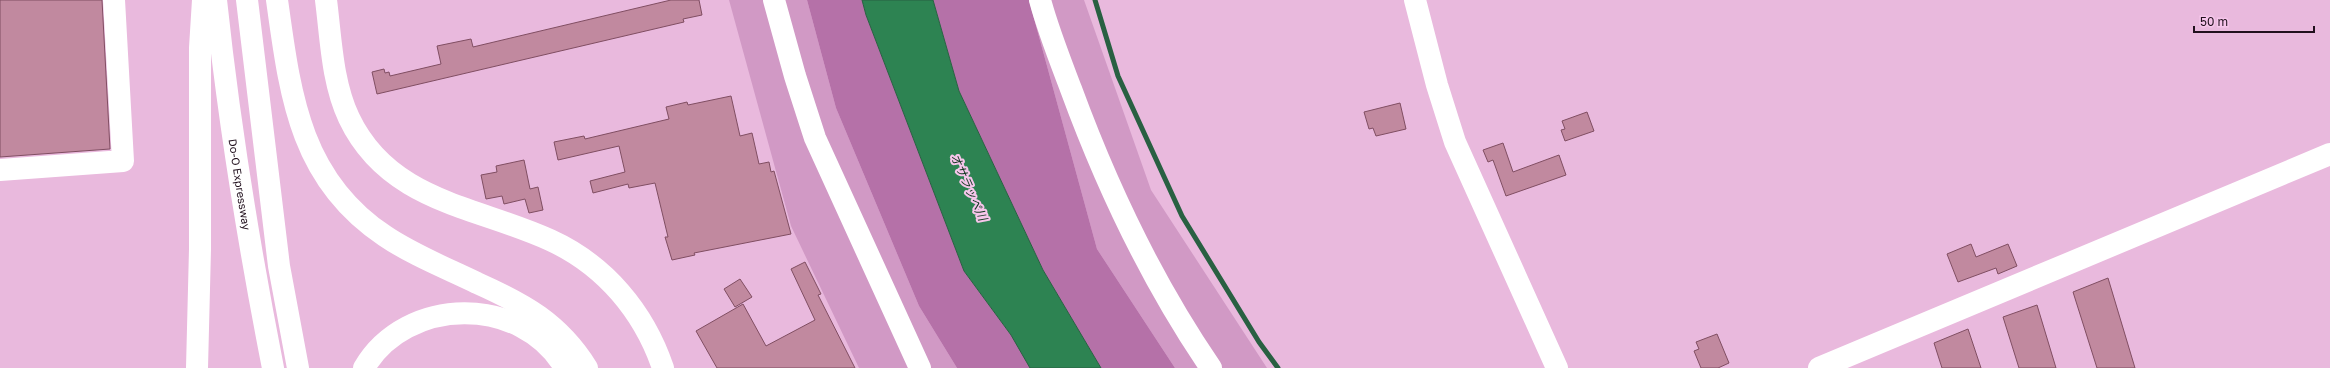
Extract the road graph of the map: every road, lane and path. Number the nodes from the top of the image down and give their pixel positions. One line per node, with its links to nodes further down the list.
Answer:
1 (114, 0): 11 (main road)
2 (203, 0): 12 (main road)
3 (216, 0): 13 (main road, Do-O Expressway)
4 (247, 0): 14 (main road)
5 (277, 0): 17 (main road)
6 (326, 0): 18 (main road)
7 (774, 0): 19 (main road)
8 (1040, 0): 20 (main road)
9 (1415, 0): 21 (main road)
10 (2330, 154): 22 (main road)
11 (0, 170)
12 (197, 368)
13 (273, 368)
14 (298, 368)
15 (364, 368): 16 (main road)
16 (564, 368)
17 (587, 368)
18 (663, 368)
19 (920, 368)
20 (1211, 368)
21 (1558, 368)
22 (1819, 368)

